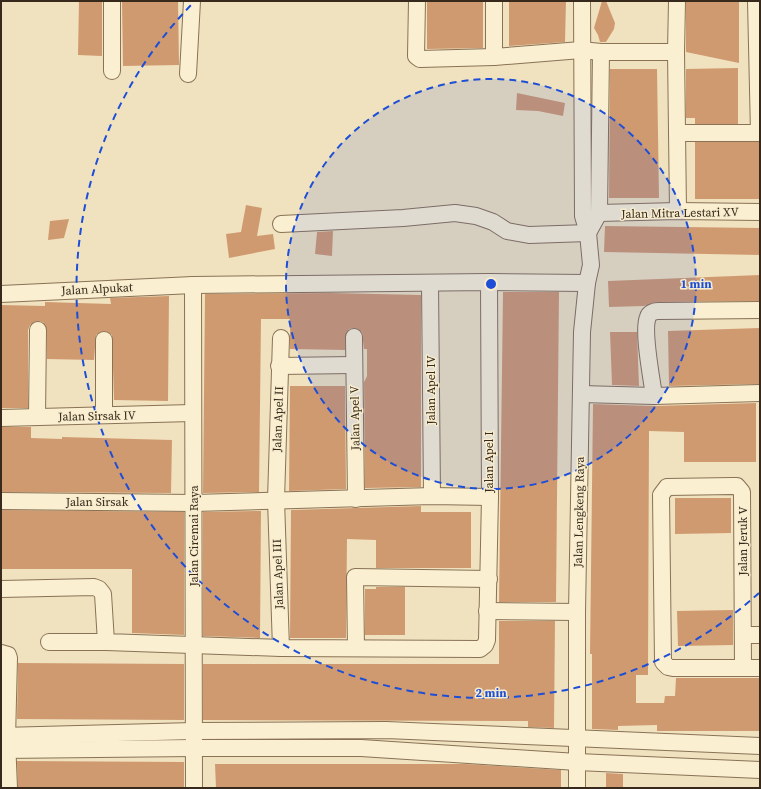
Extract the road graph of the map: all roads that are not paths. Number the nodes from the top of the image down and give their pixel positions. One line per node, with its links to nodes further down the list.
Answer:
1 (112, 1): 12 (street)
2 (192, 1): 13 (street)
3 (417, 1): 11 (street)
4 (494, 1): 11 (street)
5 (582, 1): 8 (street)
6 (677, 1): 10 (street)
7 (756, 1): 15 (street)
8 (581, 50): 9 (street); 11 (street); 20 (street)
9 (601, 52): 10 (street); 18 (street)
10 (676, 52): 14 (street)
11 (494, 57)
12 (112, 71)
13 (188, 74)
14 (677, 133): 15 (street); 16 (street)
15 (759, 133)
16 (678, 211): 17 (street, Jalan Mitra Lestari XV); 18 (street, Jalan Mitra Lestari XV)
17 (760, 212)
18 (599, 214): 20 (street)
19 (281, 224): 20 (street)
20 (588, 233): 23 (street, Jalan Lengkeng Raya)
21 (489, 282): 22 (street); 23 (street); 41 (street, Jalan Apel I)
22 (430, 283): 24 (street); 40 (street, Jalan Apel IV)
23 (587, 283): 34 (street, Jalan Lengkeng Raya)
24 (193, 284): 25 (street, Jalan Alpukat); 36 (street, Jalan Ciremai Raya)
25 (1, 294)
26 (760, 310): 35 (street)
27 (38, 330): 38 (street)
28 (354, 337): 31 (street, Jalan Apel V)
29 (281, 338): 32 (street, Jalan Apel II)
30 (104, 340): 37 (street)
31 (354, 365): 32 (street); 42 (street, Jalan Apel V)
32 (279, 366): 43 (street, Jalan Apel II)
33 (760, 393): 35 (street)
34 (580, 394): 35 (street); 49 (street, Jalan Lengkeng Raya)
35 (654, 396)
36 (192, 413): 37 (street, Jalan Sirsak IV); 45 (street, Jalan Ciremai Raya)
37 (104, 415): 38 (street, Jalan Sirsak IV)
38 (37, 417): 39 (street, Jalan Sirsak IV)
39 (1, 418)
40 (432, 496): 41 (street, Jalan Sirsak); 42 (street, Jalan Sirsak)
41 (490, 497): 46 (street, Jalan Apel I)
42 (356, 499): 43 (street, Jalan Sirsak)
43 (276, 500): 45 (street, Jalan Sirsak); 55 (street, Jalan Apel III)
44 (1, 501): 45 (street, Jalan Sirsak)
45 (194, 503): 54 (street, Jalan Ciremai Raya)
46 (489, 579): 48 (street, Jalan Apel I); 56 (street)
47 (1, 590): 53 (street)
48 (487, 611): 49 (street); 56 (street, Jalan Apel I)
49 (577, 612): 63 (street, Jalan Lengkeng Raya)
50 (743, 635): 51 (street); 58 (street, Jalan Jeruk V); 58 (street, Jalan Jeruk V)
51 (760, 635)
52 (49, 642): 53 (street, Jalan Apel I)
53 (106, 642): 54 (street, Jalan Apel I)
54 (194, 646): 55 (street, Jalan Apel I); 60 (street, Jalan Ciremai Raya)
55 (280, 648): 56 (street, Jalan Apel I)
56 (356, 648)
57 (1, 652): 61 (street)
58 (743, 668): 59 (street)
59 (760, 668)
60 (194, 739): 61 (street); 63 (street); 63 (street); 66 (street, Jalan Ciremai Raya)
61 (12, 743): 65 (street)
62 (760, 746): 63 (street)
63 (577, 749): 64 (street); 67 (street, Jalan Lengkeng Raya)
64 (760, 770)
65 (9, 788)
66 (194, 788)
67 (577, 788)

